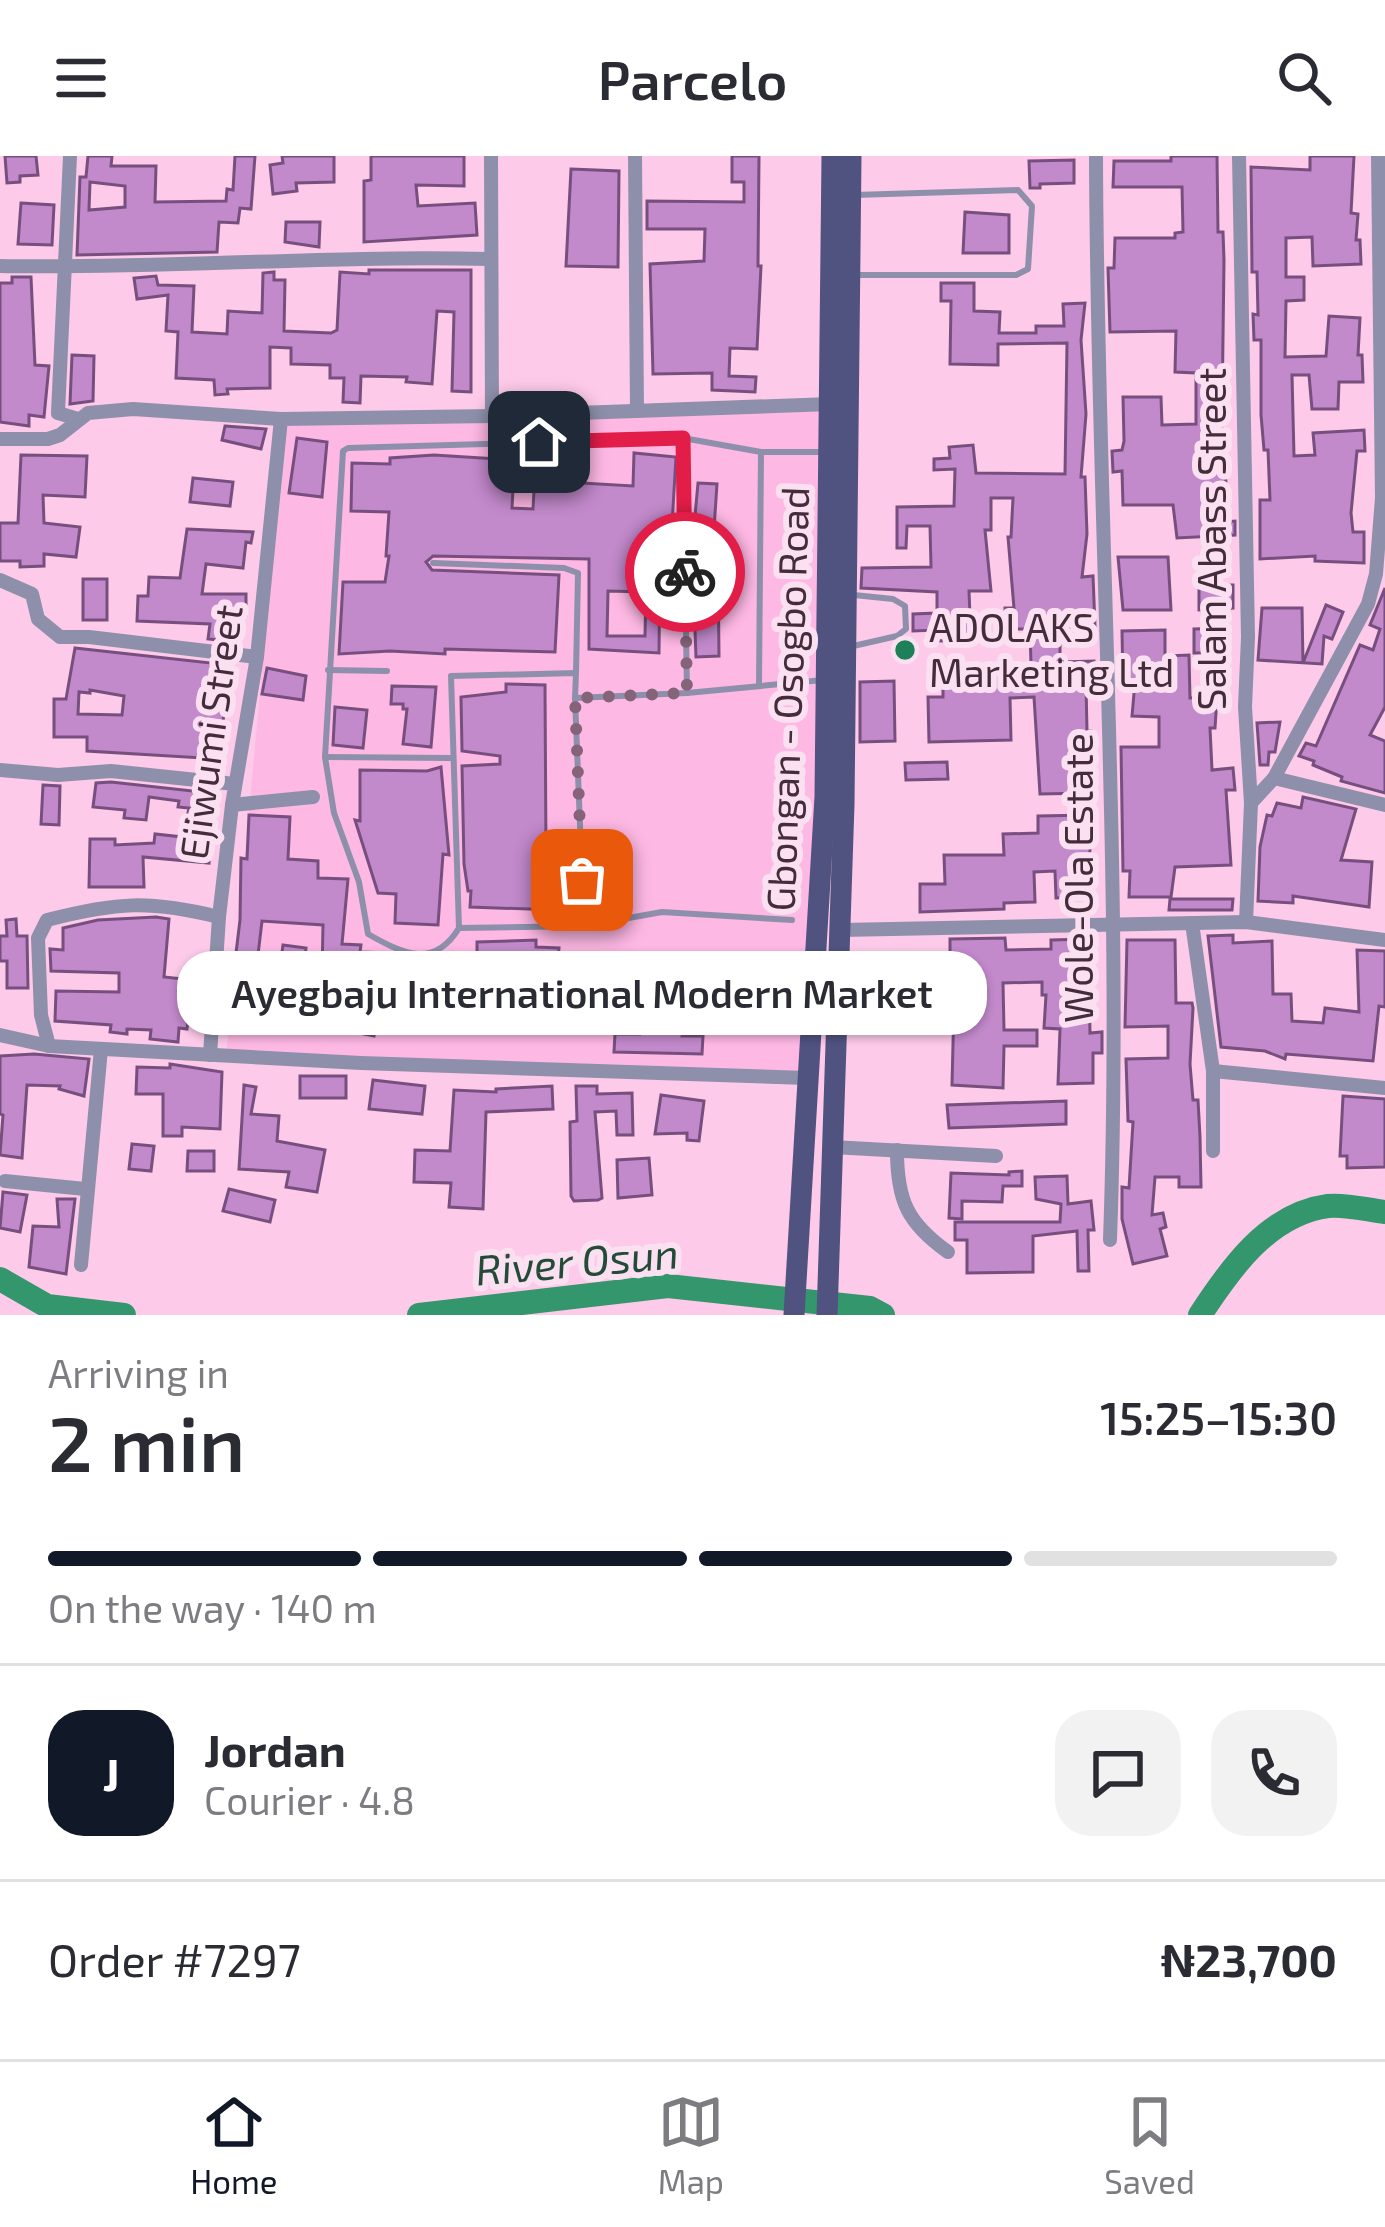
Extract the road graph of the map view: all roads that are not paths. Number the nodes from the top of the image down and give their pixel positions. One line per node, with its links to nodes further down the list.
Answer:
1 (70, 156): 12 (street)
2 (491, 156): 10 (street)
3 (635, 156): 15 (street)
4 (832, 156): 14 (main road, Gbongan - Osogbo Road)
5 (851, 156): 9 (main road, Gbongan - Osogbo Road)
6 (1096, 156): 48 (street, Wole-Ola Estate)
7 (1239, 156): 41 (street, Salam Abass Street)
8 (1378, 156): 38 (street)
9 (850, 195): 13 (main road, Gbongan - Osogbo Road); 13 (lane)
10 (489, 259): 12 (street); 16 (street)
11 (0, 266): 12 (street)
12 (67, 267): 17 (street)
13 (850, 275): 25 (main road, Gbongan - Osogbo Road)
14 (831, 404): 15 (street); 22 (main road, Gbongan - Osogbo Road)
15 (637, 411): 16 (street)
16 (492, 416): 18 (street)
17 (78, 418): 18 (street); 20 (street)
18 (281, 419): 27 (street, Ejiwumi Street)
19 (683, 438): 21 (lane); 28 (lane); 33 (lane)
20 (0, 439)
21 (761, 452): 22 (lane); 32 (lane)
22 (830, 452): 31 (main road, Gbongan - Osogbo Road)
23 (433, 562): 30 (lane)
24 (0, 580): 27 (street)
25 (847, 594): 26 (main road, Gbongan - Osogbo Road); 26 (lane)
26 (846, 647): 51 (main road, Gbongan - Osogbo Road)
27 (257, 657): 39 (street, Ejiwumi Street)
28 (328, 670): 29 (lane); 35 (lane)
29 (387, 671)
30 (576, 673): 34 (lane); 36 (lane)
31 (827, 680): 32 (lane); 54 (main road, Gbongan - Osogbo Road)
32 (759, 685): 33 (lane)
33 (687, 693): 34 (lane)
34 (575, 698): 49 (lane)
35 (325, 757): 36 (lane); 50 (lane)
36 (451, 758): 50 (lane)
37 (0, 770): 39 (street)
38 (1274, 778): 41 (street); 43 (street)
39 (235, 784): 42 (street, Ejiwumi Street)
40 (313, 796): 42 (street)
41 (1251, 803): 46 (street, Salam Abass Street)
42 (232, 805): 44 (street, Ejiwumi Street)
43 (1385, 806)
44 (219, 917): 56 (street); 58 (street, Ejiwumi Street)
45 (792, 920): 49 (lane)
46 (1246, 922): 47 (street); 52 (street)
47 (1192, 923): 48 (street); 59 (street)
48 (1110, 924): 51 (street); 68 (street, Wole-Ola Estate)
49 (584, 926): 50 (lane)
50 (459, 928)
51 (841, 930): 62 (main road, Gbongan - Osogbo Road)
52 (1385, 940)
53 (630, 979): 54 (lane)
54 (813, 1025): 60 (main road, Gbongan - Osogbo Road)
55 (0, 1035): 56 (street)
56 (49, 1046): 57 (street)
57 (101, 1049): 58 (street); 67 (street)
58 (210, 1055): 60 (street)
59 (1213, 1071): 61 (street); 64 (street)
60 (807, 1078): 71 (main road, Gbongan - Osogbo Road)
61 (1385, 1088)
62 (832, 1147): 63 (street); 72 (main road, Gbongan - Osogbo Road)
63 (897, 1150): 65 (street); 69 (street)
64 (1213, 1151)
65 (996, 1156)
66 (4, 1181): 67 (street)
67 (85, 1189): 70 (street)
68 (1110, 1240)
69 (948, 1252)
70 (81, 1264)
71 (794, 1315)
72 (827, 1315)

